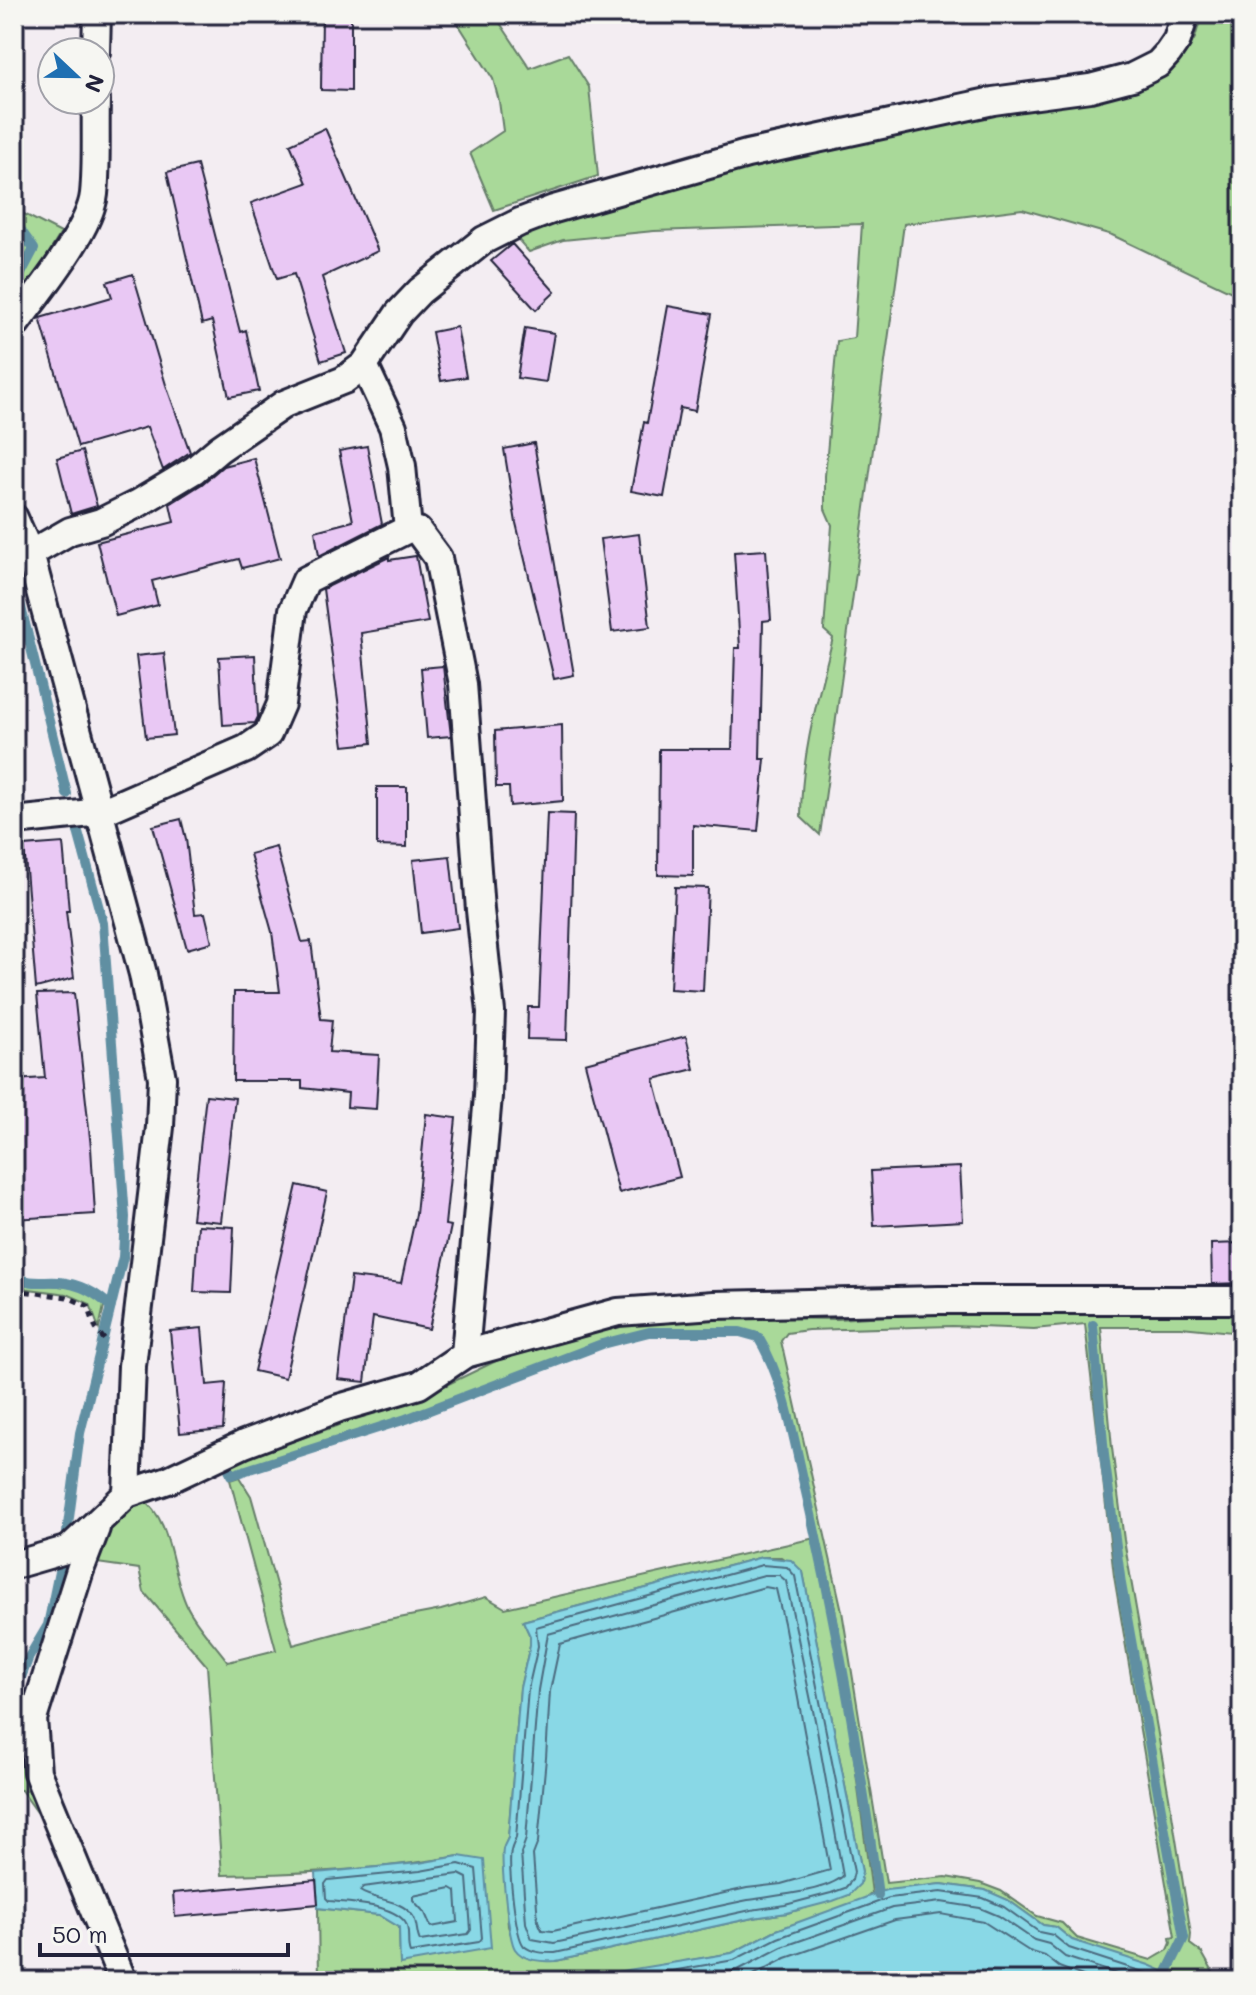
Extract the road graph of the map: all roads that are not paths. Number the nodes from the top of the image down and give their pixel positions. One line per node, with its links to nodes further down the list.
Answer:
1 (97, 14): 3 (street)
2 (1185, 14): 6 (street)
3 (96, 36)
4 (96, 116): 5 (street)
5 (14, 326)
6 (364, 365): 8 (street); 9 (street)
7 (14, 518): 9 (street)
8 (408, 529): 10 (street); 13 (street)
9 (30, 554): 10 (street)
10 (101, 812): 11 (street); 14 (street)
11 (14, 821)
12 (1242, 1300): 13 (street)
13 (465, 1354): 14 (street)
14 (127, 1494): 15 (street)
15 (99, 1521): 16 (street); 17 (street)
16 (14, 1565)
17 (123, 1981)

